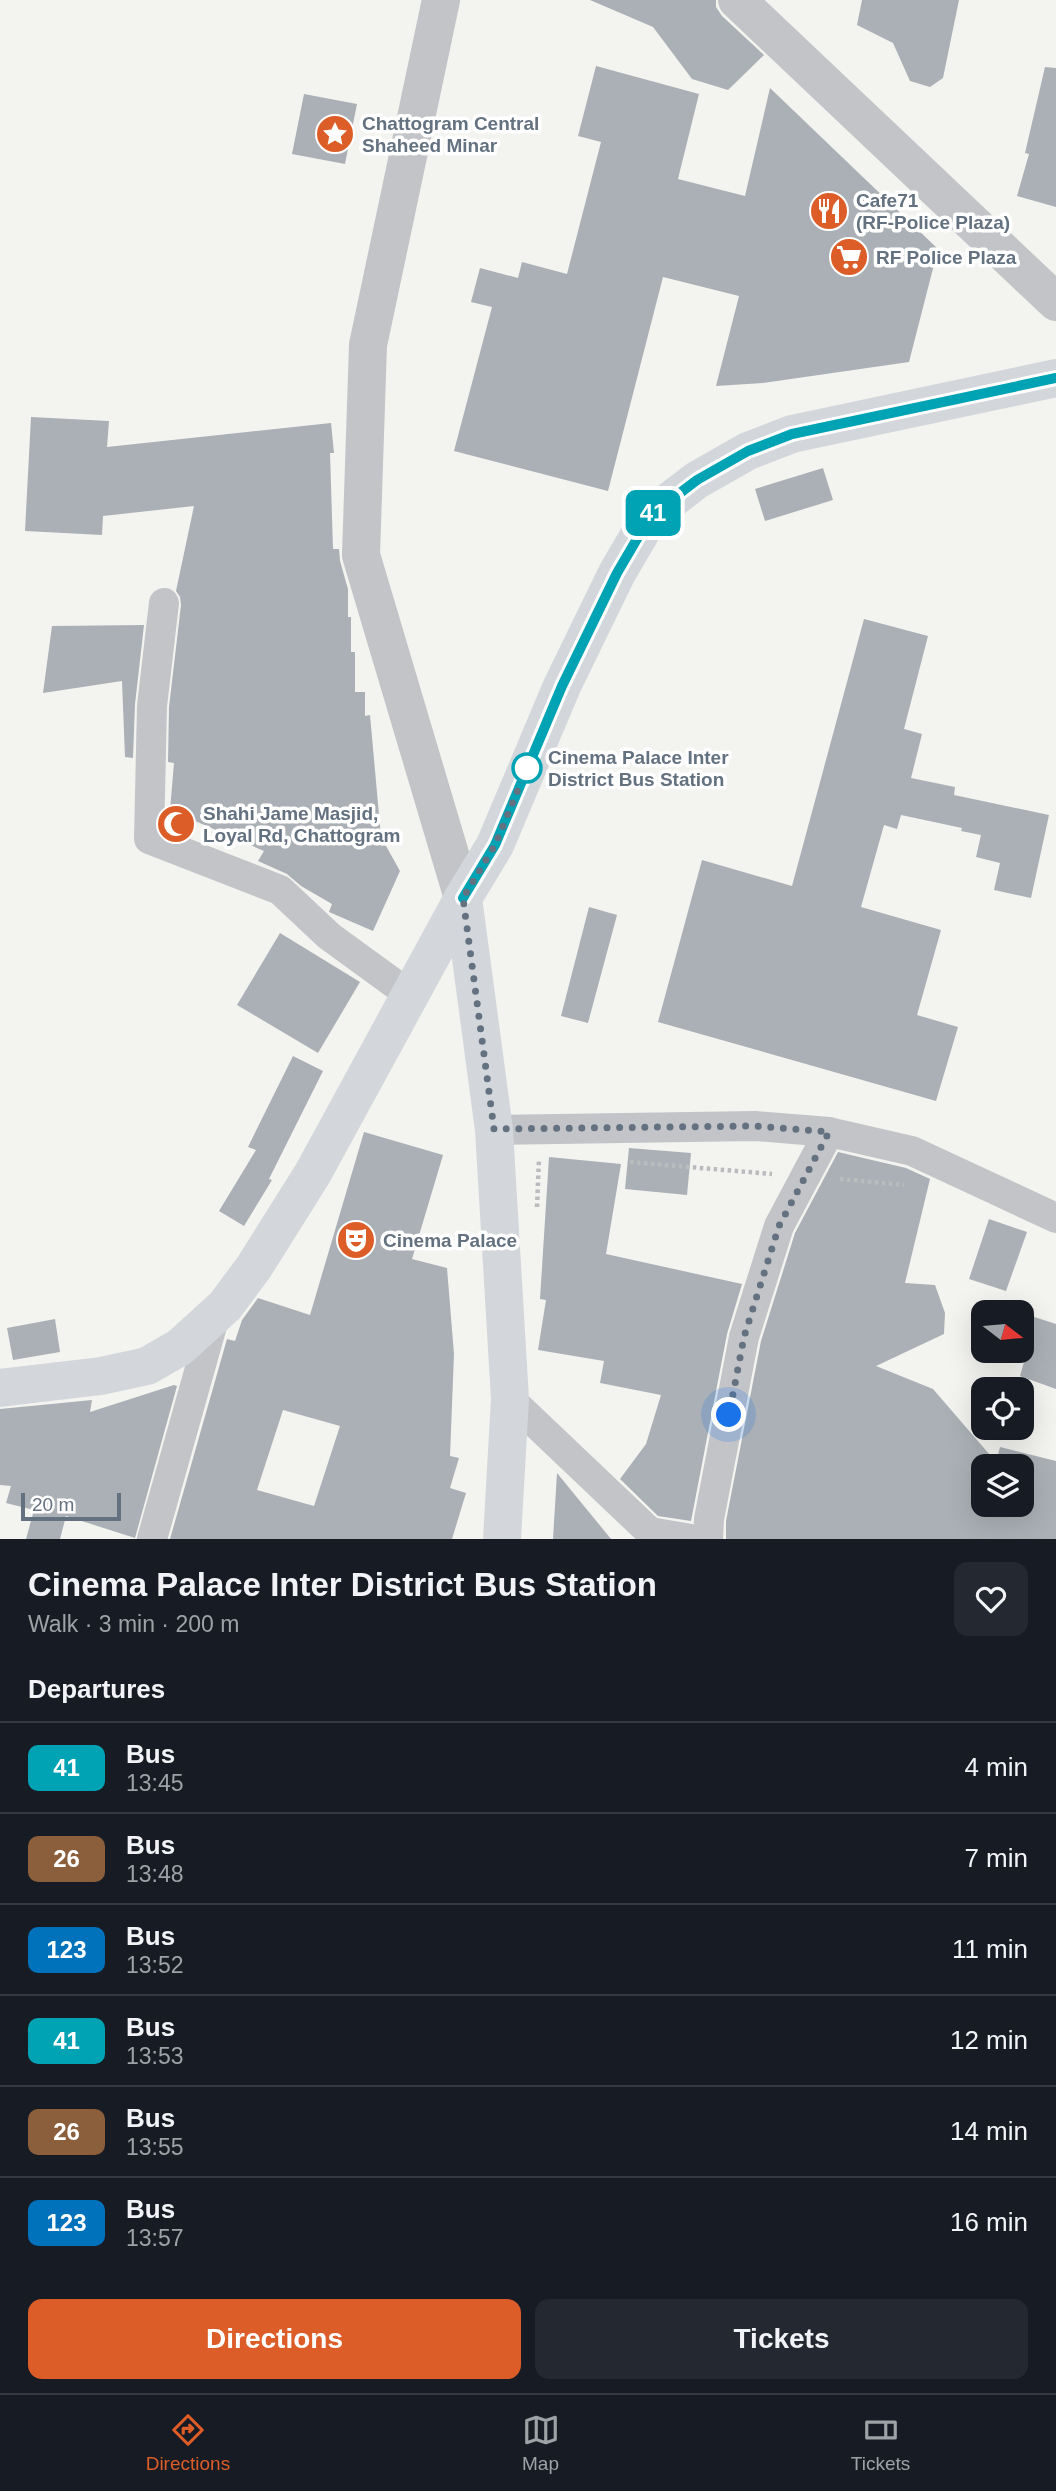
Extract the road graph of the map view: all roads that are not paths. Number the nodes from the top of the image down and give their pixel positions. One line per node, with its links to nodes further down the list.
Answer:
1 (441, 0): 6 (street)
2 (737, 0): 3 (street)
3 (1056, 302)
4 (1056, 378): 6 (main road)
5 (164, 603): 7 (street)
6 (463, 898): 7 (main road); 8 (main road)
7 (410, 995): 11 (main road)
8 (494, 1129): 9 (street); 13 (main road)
9 (829, 1132): 10 (street); 17 (street)
10 (1056, 1219)
11 (215, 1315): 12 (main road); 14 (street)
12 (0, 1388)
13 (510, 1399): 15 (main road); 16 (street)
14 (152, 1539)
15 (502, 1539)
16 (691, 1539)
17 (708, 1539)

